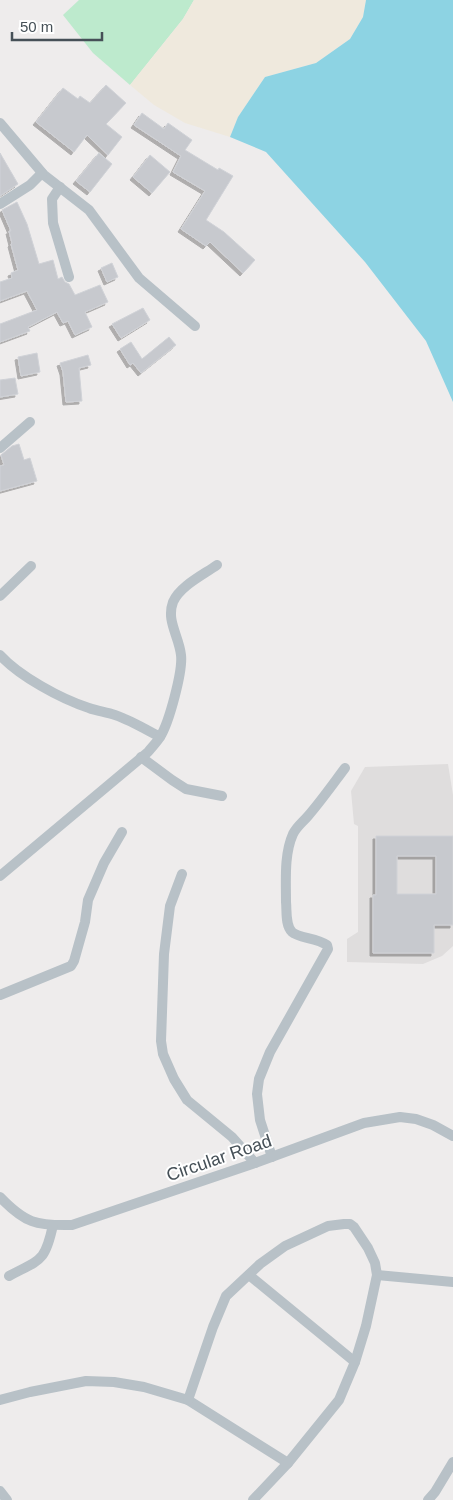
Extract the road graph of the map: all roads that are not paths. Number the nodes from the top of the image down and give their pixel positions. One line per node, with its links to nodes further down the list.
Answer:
1 (0, 123): 2 (street)
2 (42, 173): 3 (street); 4 (street)
3 (60, 187): 5 (street); 6 (street)
4 (0, 204)
5 (69, 277)
6 (195, 326)
7 (30, 422): 8 (street)
8 (0, 448)
9 (217, 565): 13 (street)
10 (31, 566): 11 (street)
11 (0, 596)
12 (0, 654): 13 (street)
13 (160, 737): 14 (street)
14 (141, 757): 16 (street); 19 (street)
15 (345, 768): 22 (street)
16 (222, 796)
17 (122, 832): 20 (street)
18 (182, 874): 23 (street)
19 (0, 876)
20 (0, 995)
21 (453, 1136): 22 (street, Circular Road)
22 (272, 1157): 23 (street, Circular Road)
23 (255, 1163): 25 (street, Circular Road)
24 (0, 1197): 25 (street, Circular Road)
25 (53, 1226): 28 (street)
26 (249, 1275): 27 (street); 30 (street); 32 (street)
27 (377, 1275): 29 (street); 30 (street)
28 (9, 1276)
29 (453, 1282)
30 (355, 1362): 34 (street)
31 (0, 1400): 32 (street)
32 (188, 1400): 34 (street)
33 (453, 1462): 38 (street)
34 (288, 1463): 37 (street)
35 (0, 1491): 36 (street)
36 (7, 1500)
37 (253, 1500)
38 (428, 1500)

